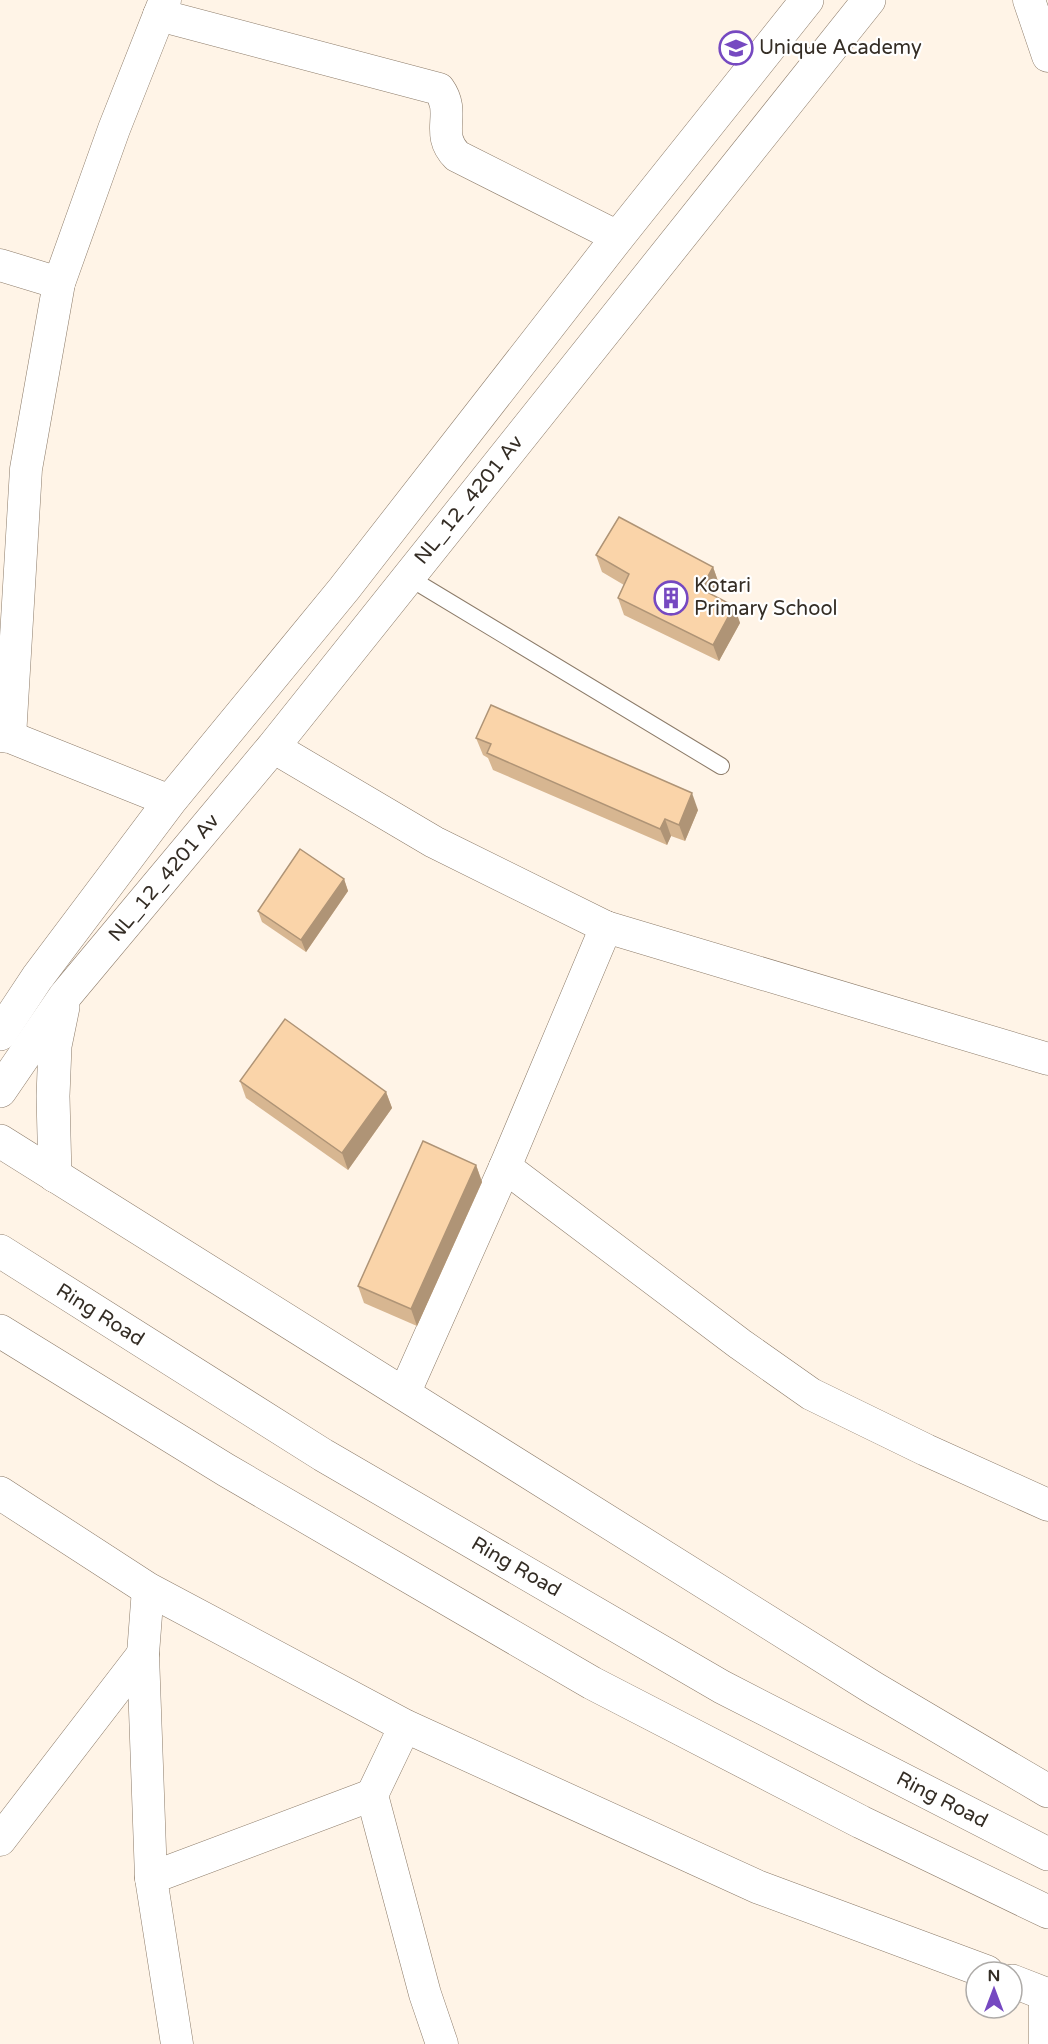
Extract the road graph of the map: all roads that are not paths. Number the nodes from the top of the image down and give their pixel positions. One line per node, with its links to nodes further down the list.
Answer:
1 (807, 0): 6 (main road, NL_12_4201 Av)
2 (869, 0): 9 (main road, NL_12_4201 Av)
3 (1029, 0): 5 (street)
4 (162, 7): 6 (street); 8 (street)
5 (1048, 56)
6 (618, 237): 13 (main road, NL_12_4201 Av)
7 (0, 265): 8 (street)
8 (59, 283): 10 (street)
9 (408, 577): 11 (main road, NL_12_4201 Av); 12 (lane)
10 (5, 736): 13 (street)
11 (273, 747): 14 (street); 17 (main road, NL_12_4201 Av)
12 (721, 766)
13 (170, 801): 15 (main road, NL_12_4201 Av)
14 (606, 927): 19 (street); 22 (street)
15 (37, 978): 16 (main road); 18 (main road, NL_12_4201 Av)
16 (0, 996)
17 (65, 996): 20 (main road, NL_12_4201 Av); 23 (main road)
18 (0, 1034)
19 (1048, 1059)
20 (0, 1091)
21 (0, 1141): 23 (main road)
22 (505, 1167): 26 (street); 28 (street)
23 (55, 1176): 26 (main road)
24 (0, 1251): 35 (main road, Ring Road)
25 (0, 1331): 37 (main road)
26 (404, 1395): 32 (main road)
27 (0, 1493): 29 (main road)
28 (1048, 1505)
29 (148, 1589): 30 (street); 31 (main road)
30 (143, 1654): 34 (street); 36 (street)
31 (405, 1726): 33 (street); 38 (main road)
32 (1048, 1791)
33 (372, 1795): 36 (street); 42 (street)
34 (0, 1840)
35 (1048, 1854)
36 (151, 1878): 41 (street)
37 (1048, 1912)
38 (964, 1963)
39 (1024, 1985): 40 (main road)
40 (1047, 1994): 43 (street)
41 (177, 2044)
42 (441, 2044)
43 (1045, 2044)

